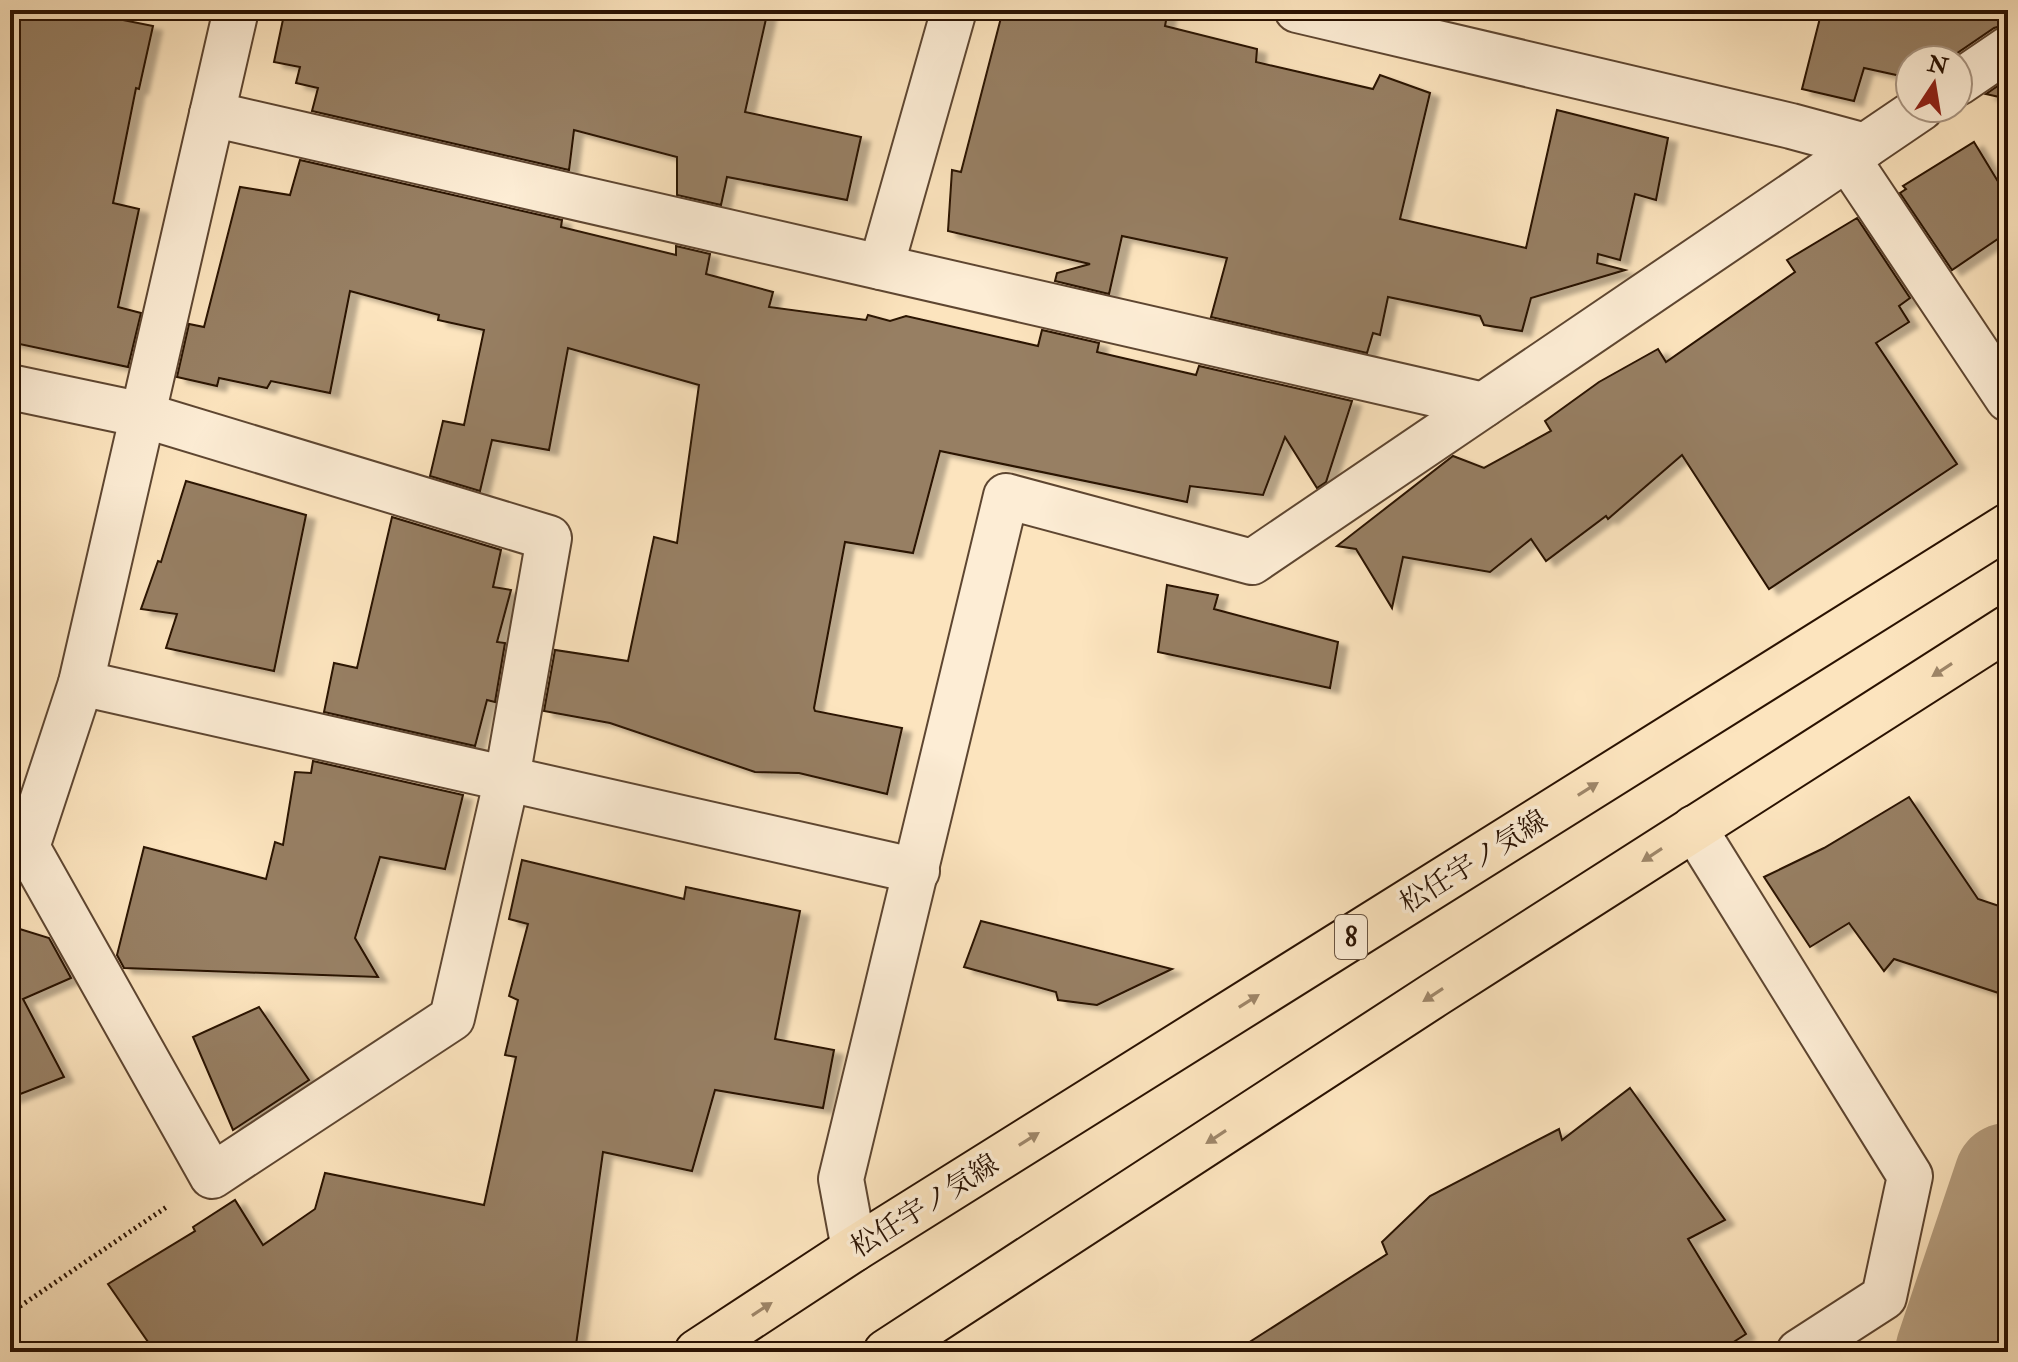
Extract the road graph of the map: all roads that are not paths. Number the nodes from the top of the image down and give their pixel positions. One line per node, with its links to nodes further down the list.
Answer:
1 (236, 10): 6 (street)
2 (954, 10): 9 (street)
3 (1297, 10): 8 (street)
4 (2008, 49): 5 (street)
5 (1974, 72)
6 (212, 114): 9 (street); 13 (street)
7 (1897, 124): 8 (street)
8 (1856, 152): 11 (street); 12 (street)
9 (881, 267): 12 (street)
10 (10, 387): 13 (street)
11 (2008, 399)
12 (1483, 405): 20 (street)
13 (143, 415): 16 (street); 17 (street)
14 (2008, 526): 21 (main road, 松任宇ノ気線 / 8, one-way to 14)
15 (2008, 628): 18 (main road, one-way to 18)
16 (81, 683): 17 (street); 19 (street)
17 (507, 778): 19 (street); 20 (street)
18 (1694, 828): 23 (main road, one-way to 23); 24 (street)
19 (18, 852)
20 (917, 871): 21 (street)
21 (854, 1249): 22 (main road, 松任宇ノ気線 / 8, one-way to 21)
22 (697, 1352)
23 (886, 1352)
24 (1799, 1352)

